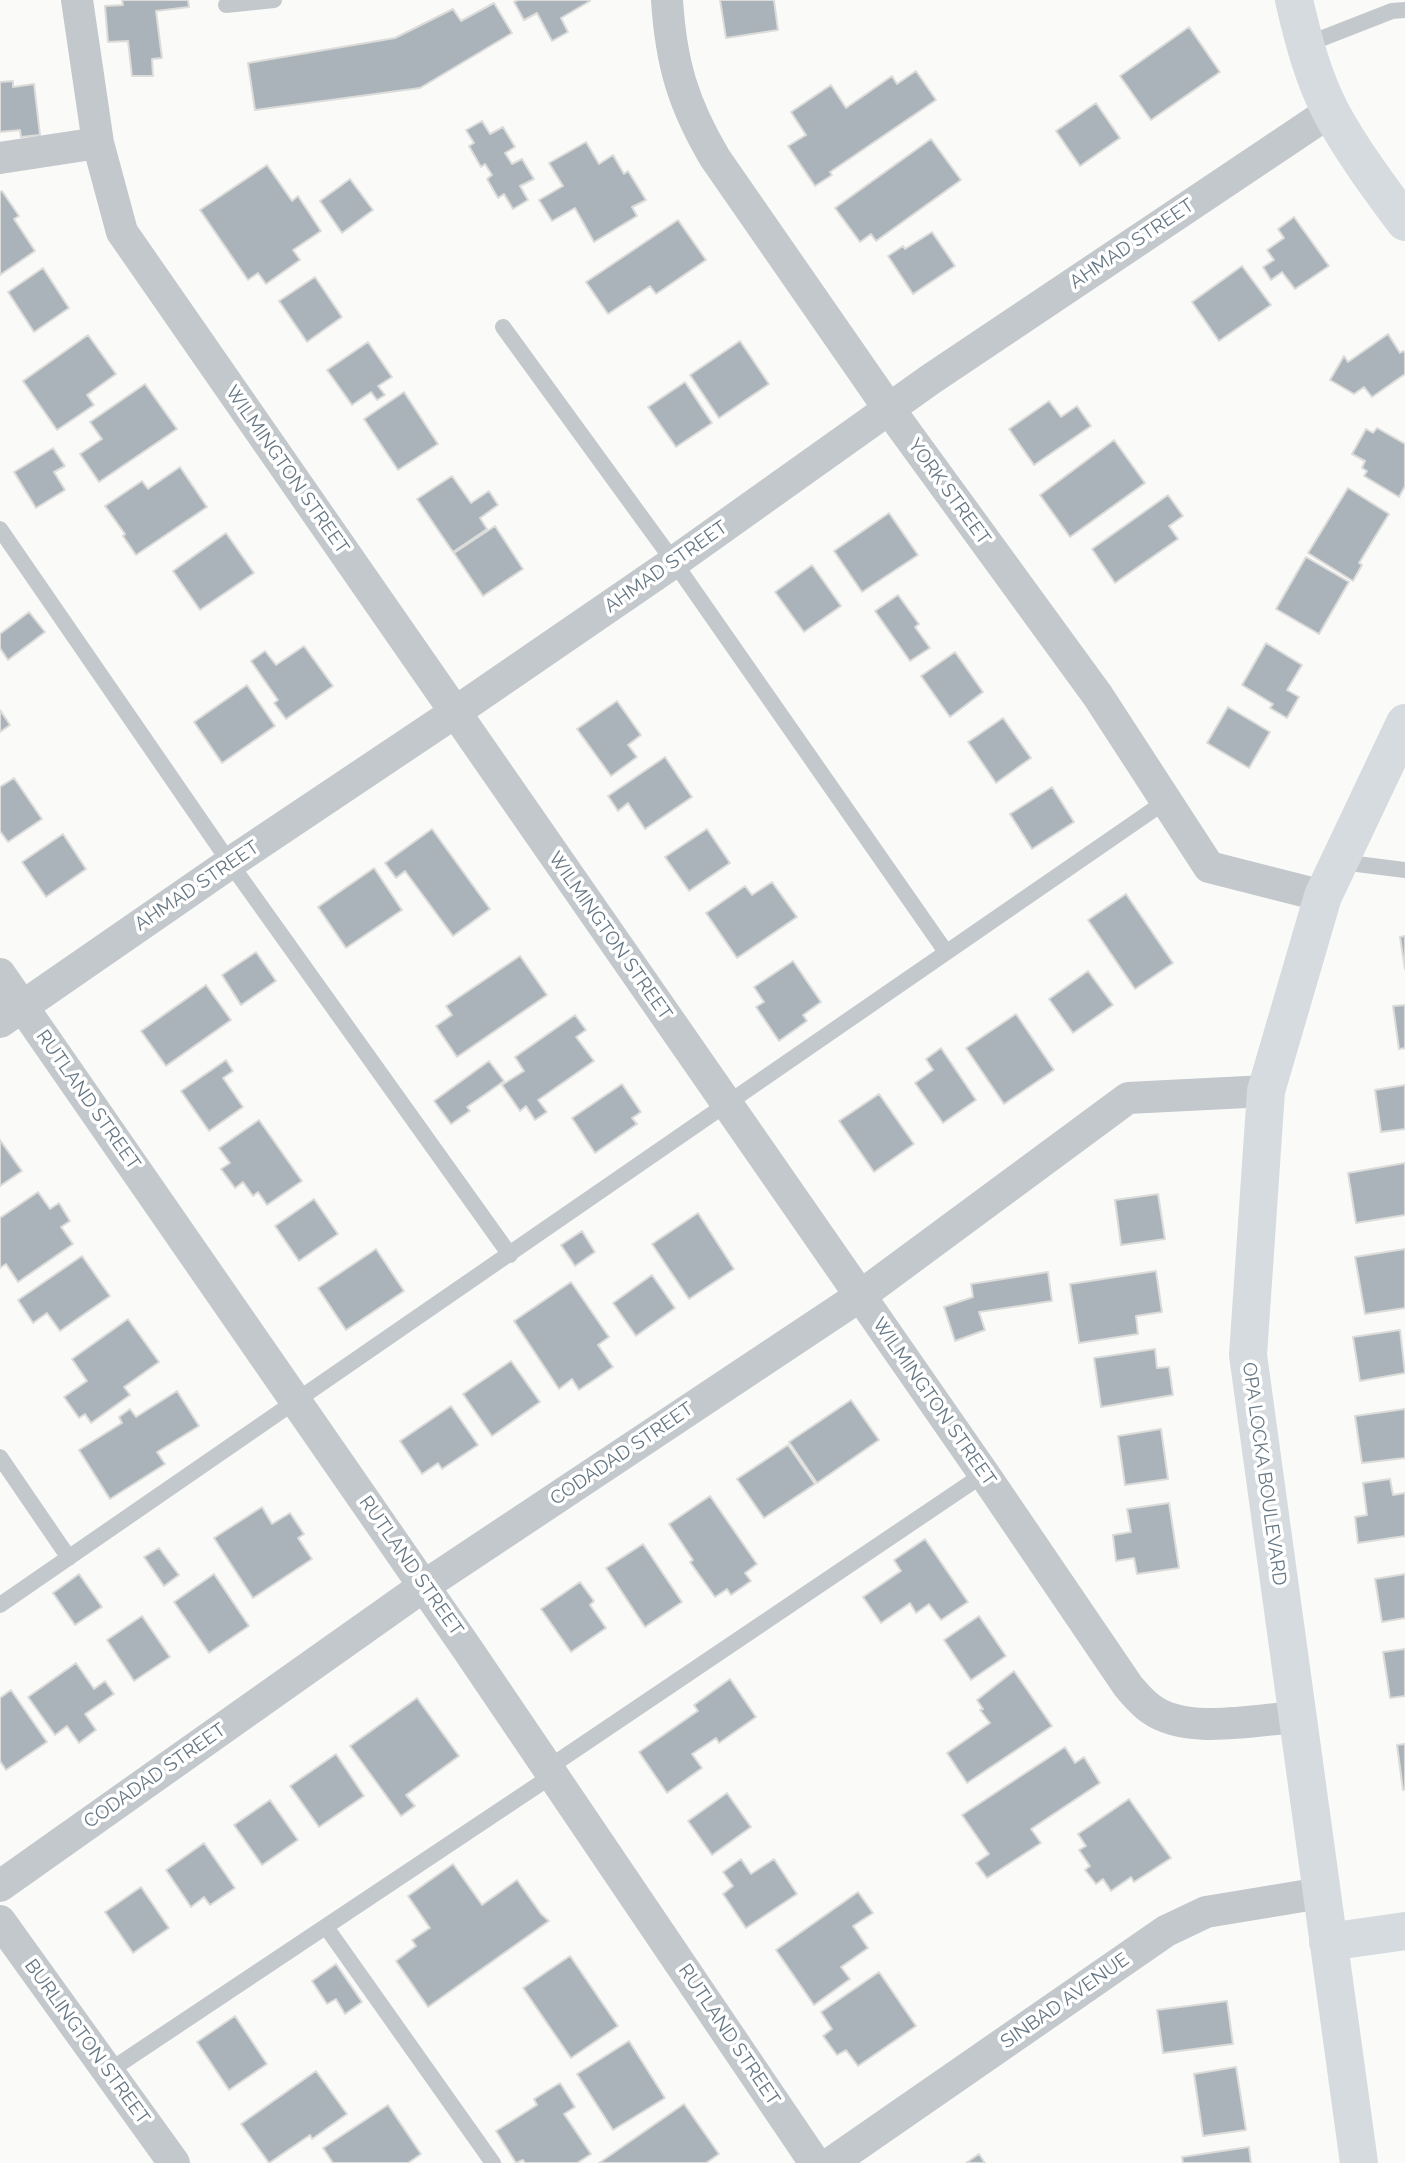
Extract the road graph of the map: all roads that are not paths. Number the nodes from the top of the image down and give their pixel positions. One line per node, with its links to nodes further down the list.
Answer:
1 (77, 0): 9 (street, WILMINGTON STREET)
2 (274, 0): 5 (lane)
3 (667, 0): 13 (street, YORK STREET)
4 (1294, 0): 7 (street)
5 (226, 5)
6 (1396, 7): 7 (lane)
7 (1304, 46): 8 (street)
8 (1331, 111): 11 (street); 13 (street, AHMAD STREET)
9 (98, 143): 10 (street); 16 (street, WILMINGTON STREET)
10 (0, 158)
11 (1405, 222)
12 (503, 327): 15 (lane)
13 (889, 409): 15 (street, AHMAD STREET); 18 (street, YORK STREET)
14 (0, 529): 20 (lane)
15 (674, 562): 16 (street, AHMAD STREET); 23 (lane)
16 (454, 713): 20 (street, AHMAD STREET); 27 (street, WILMINGTON STREET)
17 (1403, 733): 19 (street, OPA LOCKA BOULEVARD)
18 (1166, 801): 22 (street, YORK STREET); 23 (lane)
19 (1341, 862): 21 (lane); 22 (street, OPA LOCKA BOULEVARD)
20 (230, 863): 25 (street, AHMAD STREET); 28 (lane)
21 (1405, 870)
22 (1323, 896): 26 (street, OPA LOCKA BOULEVARD)
23 (946, 953): 27 (lane)
24 (0, 974): 25 (street, RUTLAND STREET)
25 (11, 1014): 30 (street, RUTLAND STREET)
26 (1266, 1091): 29 (street, CODADAD STREET); 36 (street, OPA LOCKA BOULEVARD)
27 (727, 1104): 28 (lane); 29 (street, WILMINGTON STREET)
28 (510, 1255): 30 (lane)
29 (860, 1296): 32 (street, WILMINGTON STREET); 34 (street, CODADAD STREET)
30 (296, 1401): 33 (lane); 34 (street, RUTLAND STREET)
31 (0, 1457): 33 (lane)
32 (984, 1474): 36 (street, WILMINGTON STREET); 37 (lane)
33 (69, 1558): 35 (lane)
34 (424, 1586): 37 (street, RUTLAND STREET); 38 (street, CODADAD STREET)
35 (0, 1605)
36 (1297, 1717): 39 (street, OPA LOCKA BOULEVARD)
37 (551, 1771): 41 (lane); 47 (street, RUTLAND STREET)
38 (0, 1886)
39 (1321, 1893): 43 (street, OPA LOCKA BOULEVARD); 48 (street, SINBAD AVENUE)
40 (0, 1921): 44 (street, BURLINGTON STREET)
41 (326, 1927): 44 (lane); 46 (lane)
42 (1405, 1931): 43 (street)
43 (1328, 1942): 49 (street, OPA LOCKA BOULEVARD)
44 (109, 2071): 45 (street, BURLINGTON STREET)
45 (174, 2163)
46 (493, 2163)
47 (815, 2163)
48 (831, 2163)
49 (1359, 2163)

